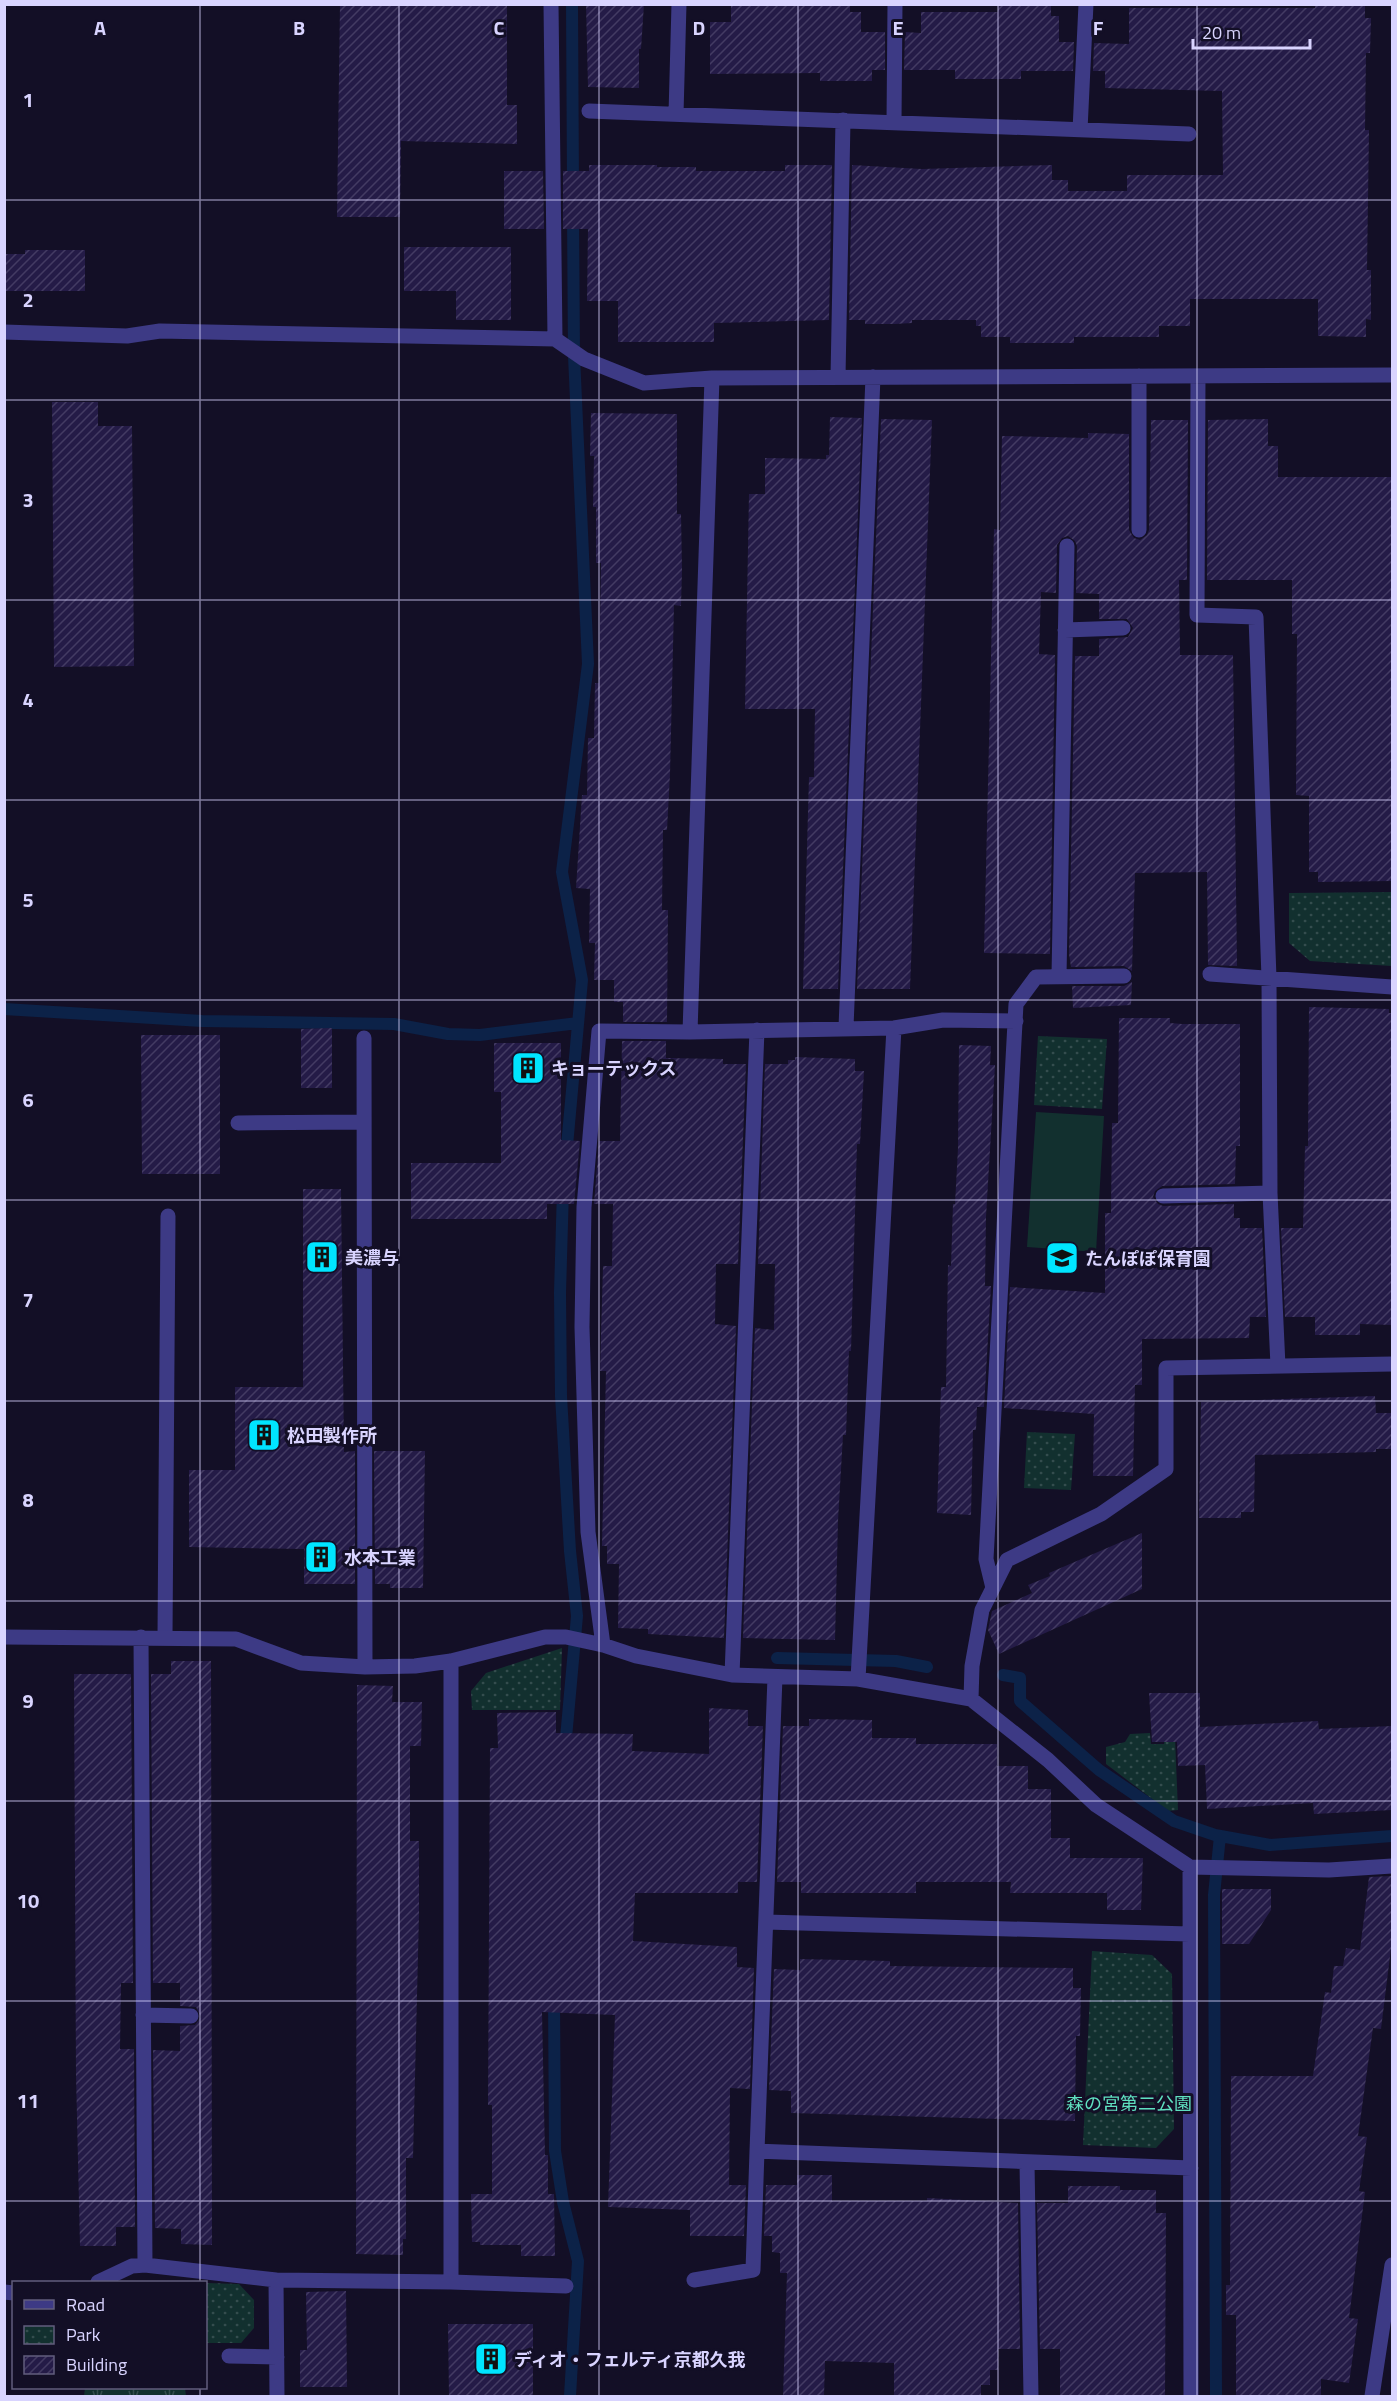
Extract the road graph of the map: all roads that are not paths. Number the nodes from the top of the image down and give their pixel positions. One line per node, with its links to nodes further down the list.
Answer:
1 (551, 4): 12 (street)
2 (679, 4): 6 (street)
3 (895, 4): 8 (street)
4 (1086, 4): 9 (street)
5 (589, 111): 6 (street)
6 (676, 114): 7 (street)
7 (843, 120): 8 (street); 16 (street)
8 (894, 122): 9 (street)
9 (1080, 130): 10 (street)
10 (1189, 134)
11 (4, 332): 12 (street)
12 (561, 344): 18 (street)
13 (1392, 375): 15 (street)
14 (1140, 376): 15 (street); 17 (street); 19 (street)
15 (1198, 376): 26 (street)
16 (838, 377): 17 (street); 18 (street)
17 (873, 377): 29 (street)
18 (712, 378): 32 (street)
19 (1139, 530)
20 (1067, 546): 22 (street)
21 (1123, 628): 22 (street)
22 (1065, 630): 24 (street)
23 (1210, 974): 26 (street)
24 (1059, 976): 25 (street); 28 (street)
25 (1125, 976)
26 (1269, 978): 27 (street); 36 (street)
27 (1392, 987)
28 (1016, 1021): 30 (street); 41 (street)
29 (846, 1027): 30 (street); 31 (street)
30 (894, 1028): 47 (street)
31 (757, 1030): 32 (street); 49 (street)
32 (690, 1032): 45 (street)
33 (364, 1038): 34 (street)
34 (364, 1122): 35 (street); 48 (street)
35 (238, 1123)
36 (1270, 1193): 37 (street); 40 (street)
37 (1162, 1196)
38 (168, 1216): 44 (street)
39 (1392, 1364): 40 (street)
40 (1278, 1366): 41 (street)
41 (993, 1588): 51 (street)
42 (4, 1637): 43 (street)
43 (141, 1637): 44 (street); 56 (street)
44 (165, 1637): 48 (street)
45 (603, 1645): 46 (street); 49 (street)
46 (451, 1661): 48 (street); 66 (street)
47 (859, 1665): 50 (street); 51 (street)
48 (365, 1667)
49 (732, 1675): 50 (street)
50 (775, 1677): 54 (street)
51 (970, 1699): 53 (street)
52 (1392, 1866): 53 (street)
53 (1190, 1867): 55 (street)
54 (766, 1922): 55 (street); 58 (street)
55 (1189, 1934): 60 (street)
56 (143, 2015): 57 (street); 61 (street)
57 (191, 2016)
58 (757, 2151): 59 (street); 64 (street)
59 (1027, 2163): 60 (street); 71 (street)
60 (1191, 2168): 72 (street)
61 (145, 2265): 63 (street); 65 (street)
62 (1392, 2265): 73 (street)
63 (276, 2280): 66 (street); 69 (street)
64 (694, 2280)
65 (102, 2281)
66 (451, 2282): 67 (street)
67 (566, 2286)
68 (229, 2356): 69 (street)
69 (277, 2357): 70 (street)
70 (277, 2397)
71 (1031, 2397)
72 (1191, 2397)
73 (1372, 2397)

